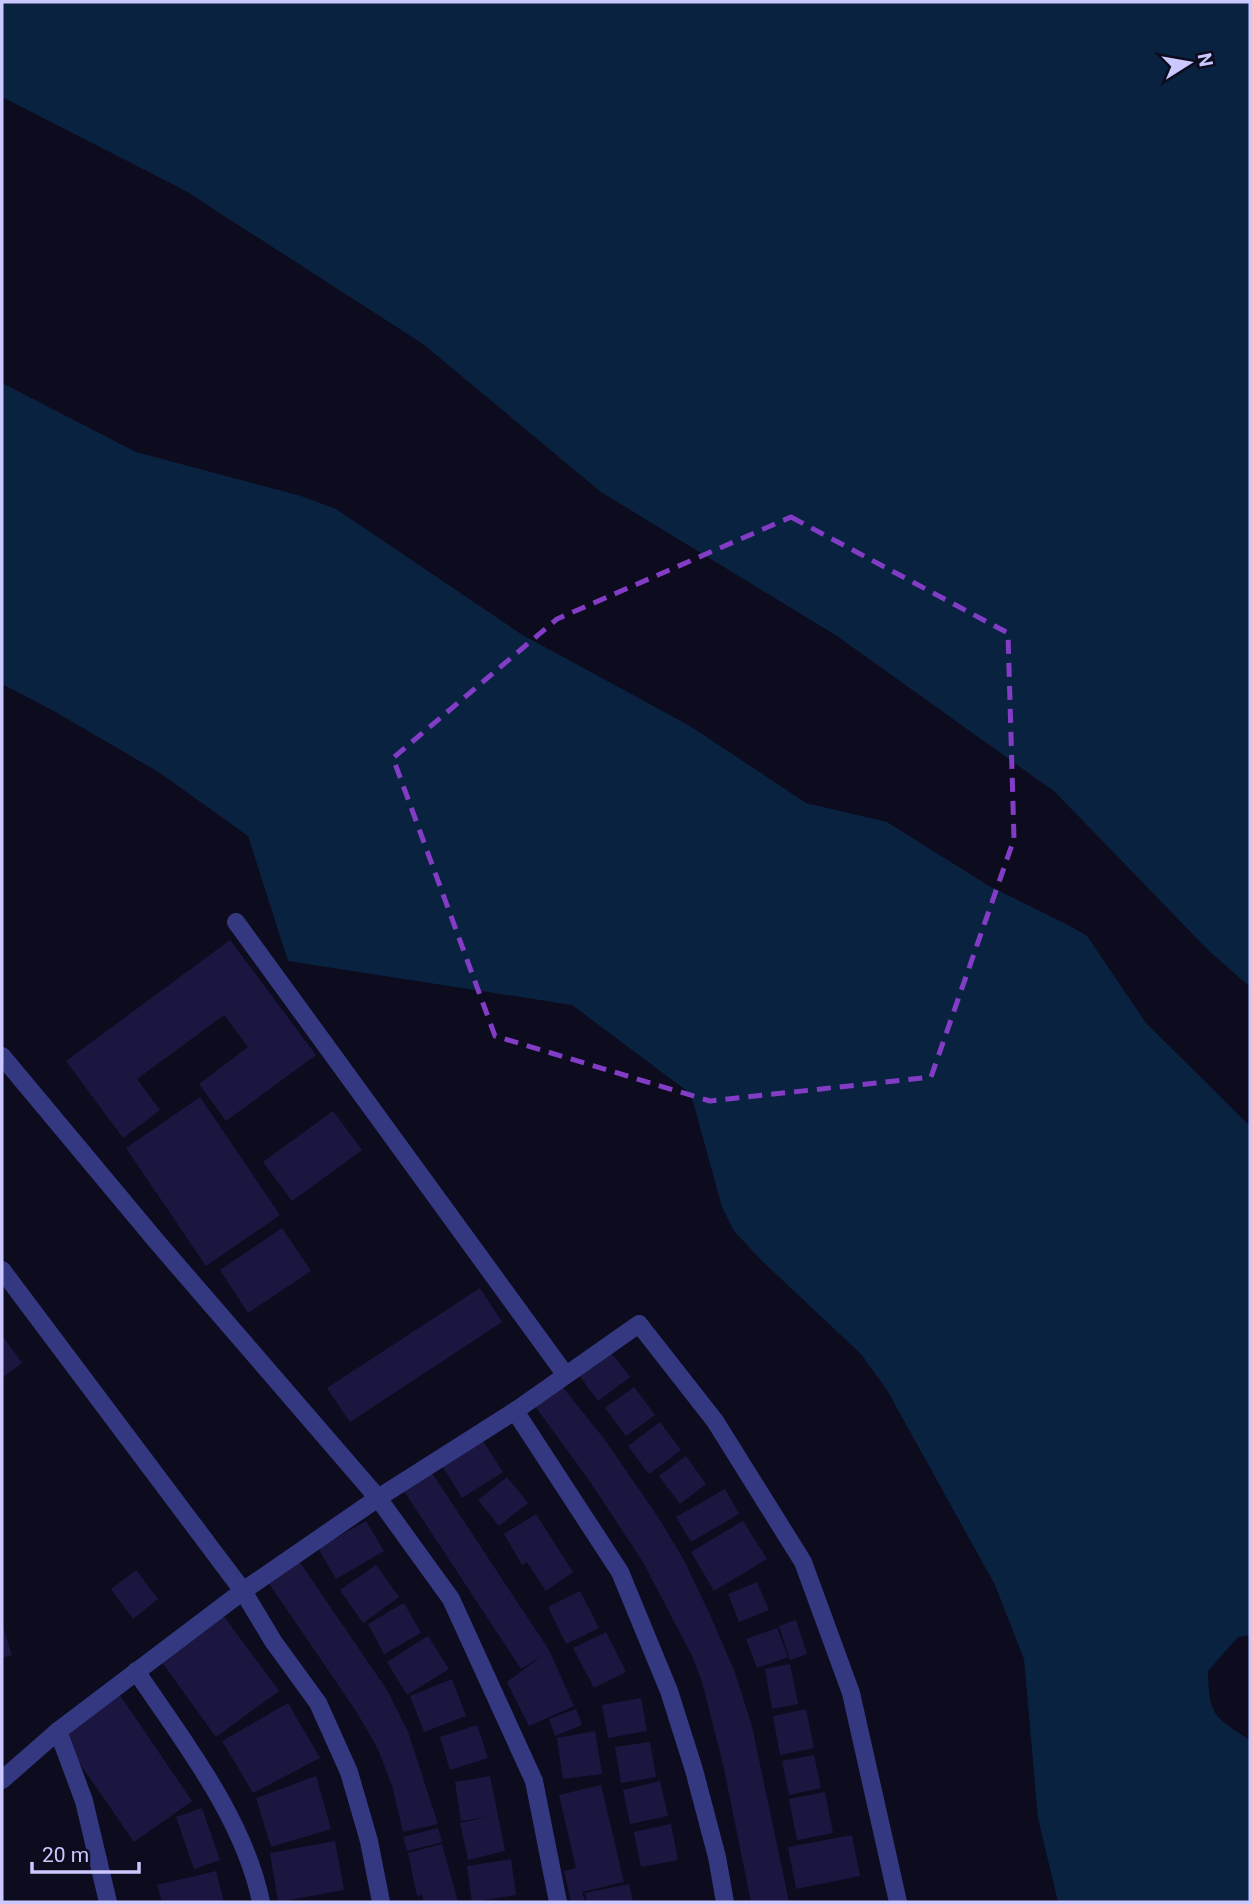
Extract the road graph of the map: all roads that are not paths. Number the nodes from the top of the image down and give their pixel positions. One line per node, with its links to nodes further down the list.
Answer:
1 (236, 922): 4 (street)
2 (2, 1056): 6 (street)
3 (2, 1270): 7 (street)
4 (565, 1374): 5 (street); 16 (street)
5 (515, 1411): 6 (street); 15 (street)
6 (378, 1499): 7 (street); 14 (street)
7 (243, 1591): 8 (street); 13 (street)
8 (136, 1671): 9 (street); 12 (street)
9 (58, 1731): 10 (street); 11 (street)
10 (2, 1780)
11 (108, 1902)
12 (261, 1902)
13 (381, 1902)
14 (558, 1902)
15 (725, 1902)
16 (898, 1902)

